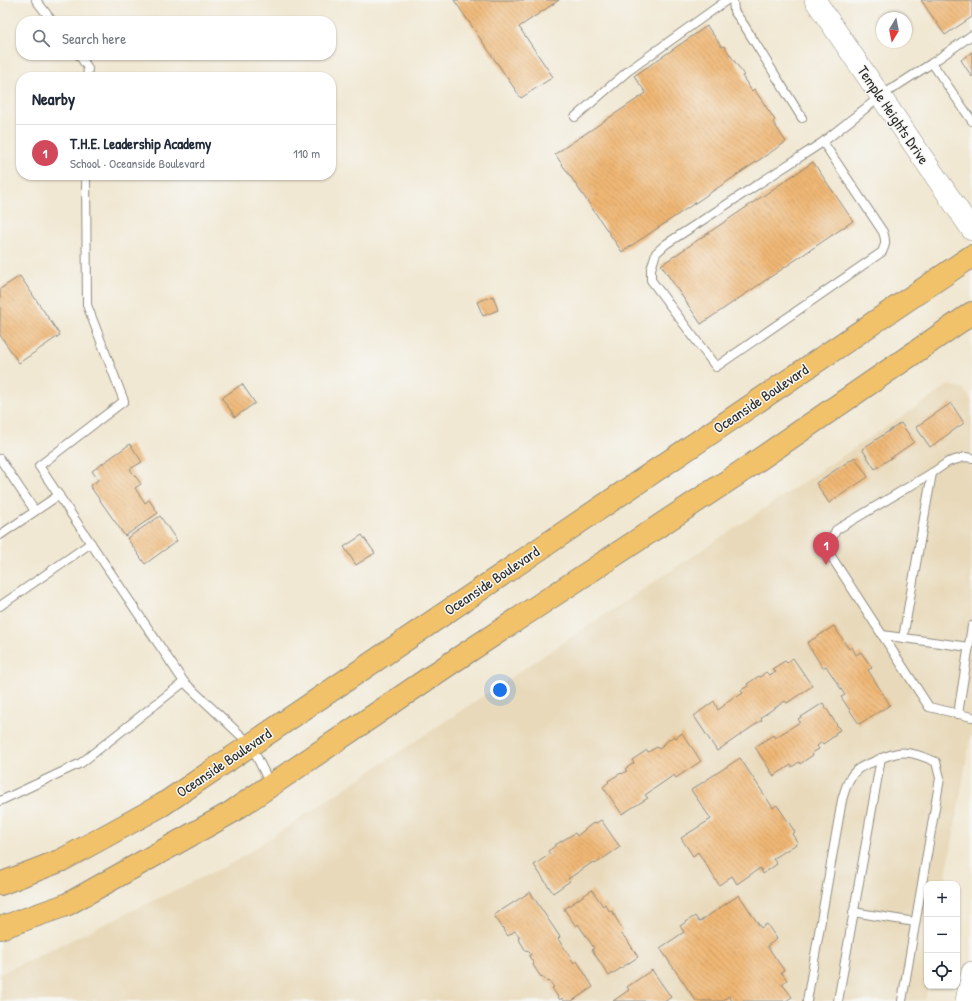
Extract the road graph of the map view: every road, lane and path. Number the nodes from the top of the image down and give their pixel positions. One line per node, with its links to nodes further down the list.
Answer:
1 (36, 0): 5 (lane)
2 (727, 0): 11 (lane)
3 (733, 0): 12 (lane)
4 (815, 0): 10 (street, Temple Heights Drive)
5 (48, 16)
6 (972, 35): 8 (lane)
7 (82, 60): 9 (lane)
8 (932, 63): 10 (lane); 13 (lane)
9 (88, 72)
10 (881, 96): 14 (lane); 16 (street, Temple Heights Drive)
11 (575, 117)
12 (802, 118)
13 (972, 121)
14 (823, 142): 14 (lane)
15 (86, 180): 22 (lane)
16 (972, 230)
17 (972, 256): 34 (main road, Oceanside Boulevard)
18 (972, 313): 36 (main road)
19 (972, 458): 21 (lane)
20 (0, 459): 23 (lane)
21 (932, 473): 28 (lane); 29 (lane)
22 (59, 495): 23 (lane); 25 (lane)
23 (35, 511): 24 (lane)
24 (0, 535)
25 (91, 543): 26 (lane); 31 (lane)
26 (0, 606)
27 (972, 626): 30 (lane)
28 (882, 635): 29 (lane); 32 (lane)
29 (903, 638): 30 (lane)
30 (969, 647): 32 (lane)
31 (184, 682): 34 (lane); 37 (lane)
32 (958, 714): 33 (lane)
33 (972, 717)
34 (251, 745): 36 (lane); 38 (main road, Oceanside Boulevard)
35 (880, 758): 39 (lane); 40 (lane); 43 (lane)
36 (270, 785): 41 (main road)
37 (0, 801)
38 (0, 884)
39 (854, 912): 40 (lane); 44 (lane)
40 (915, 922): 45 (lane)
41 (0, 928)
42 (972, 972): 46 (street)
43 (808, 1001)
44 (838, 1001)
45 (902, 1001)
46 (966, 1001)

